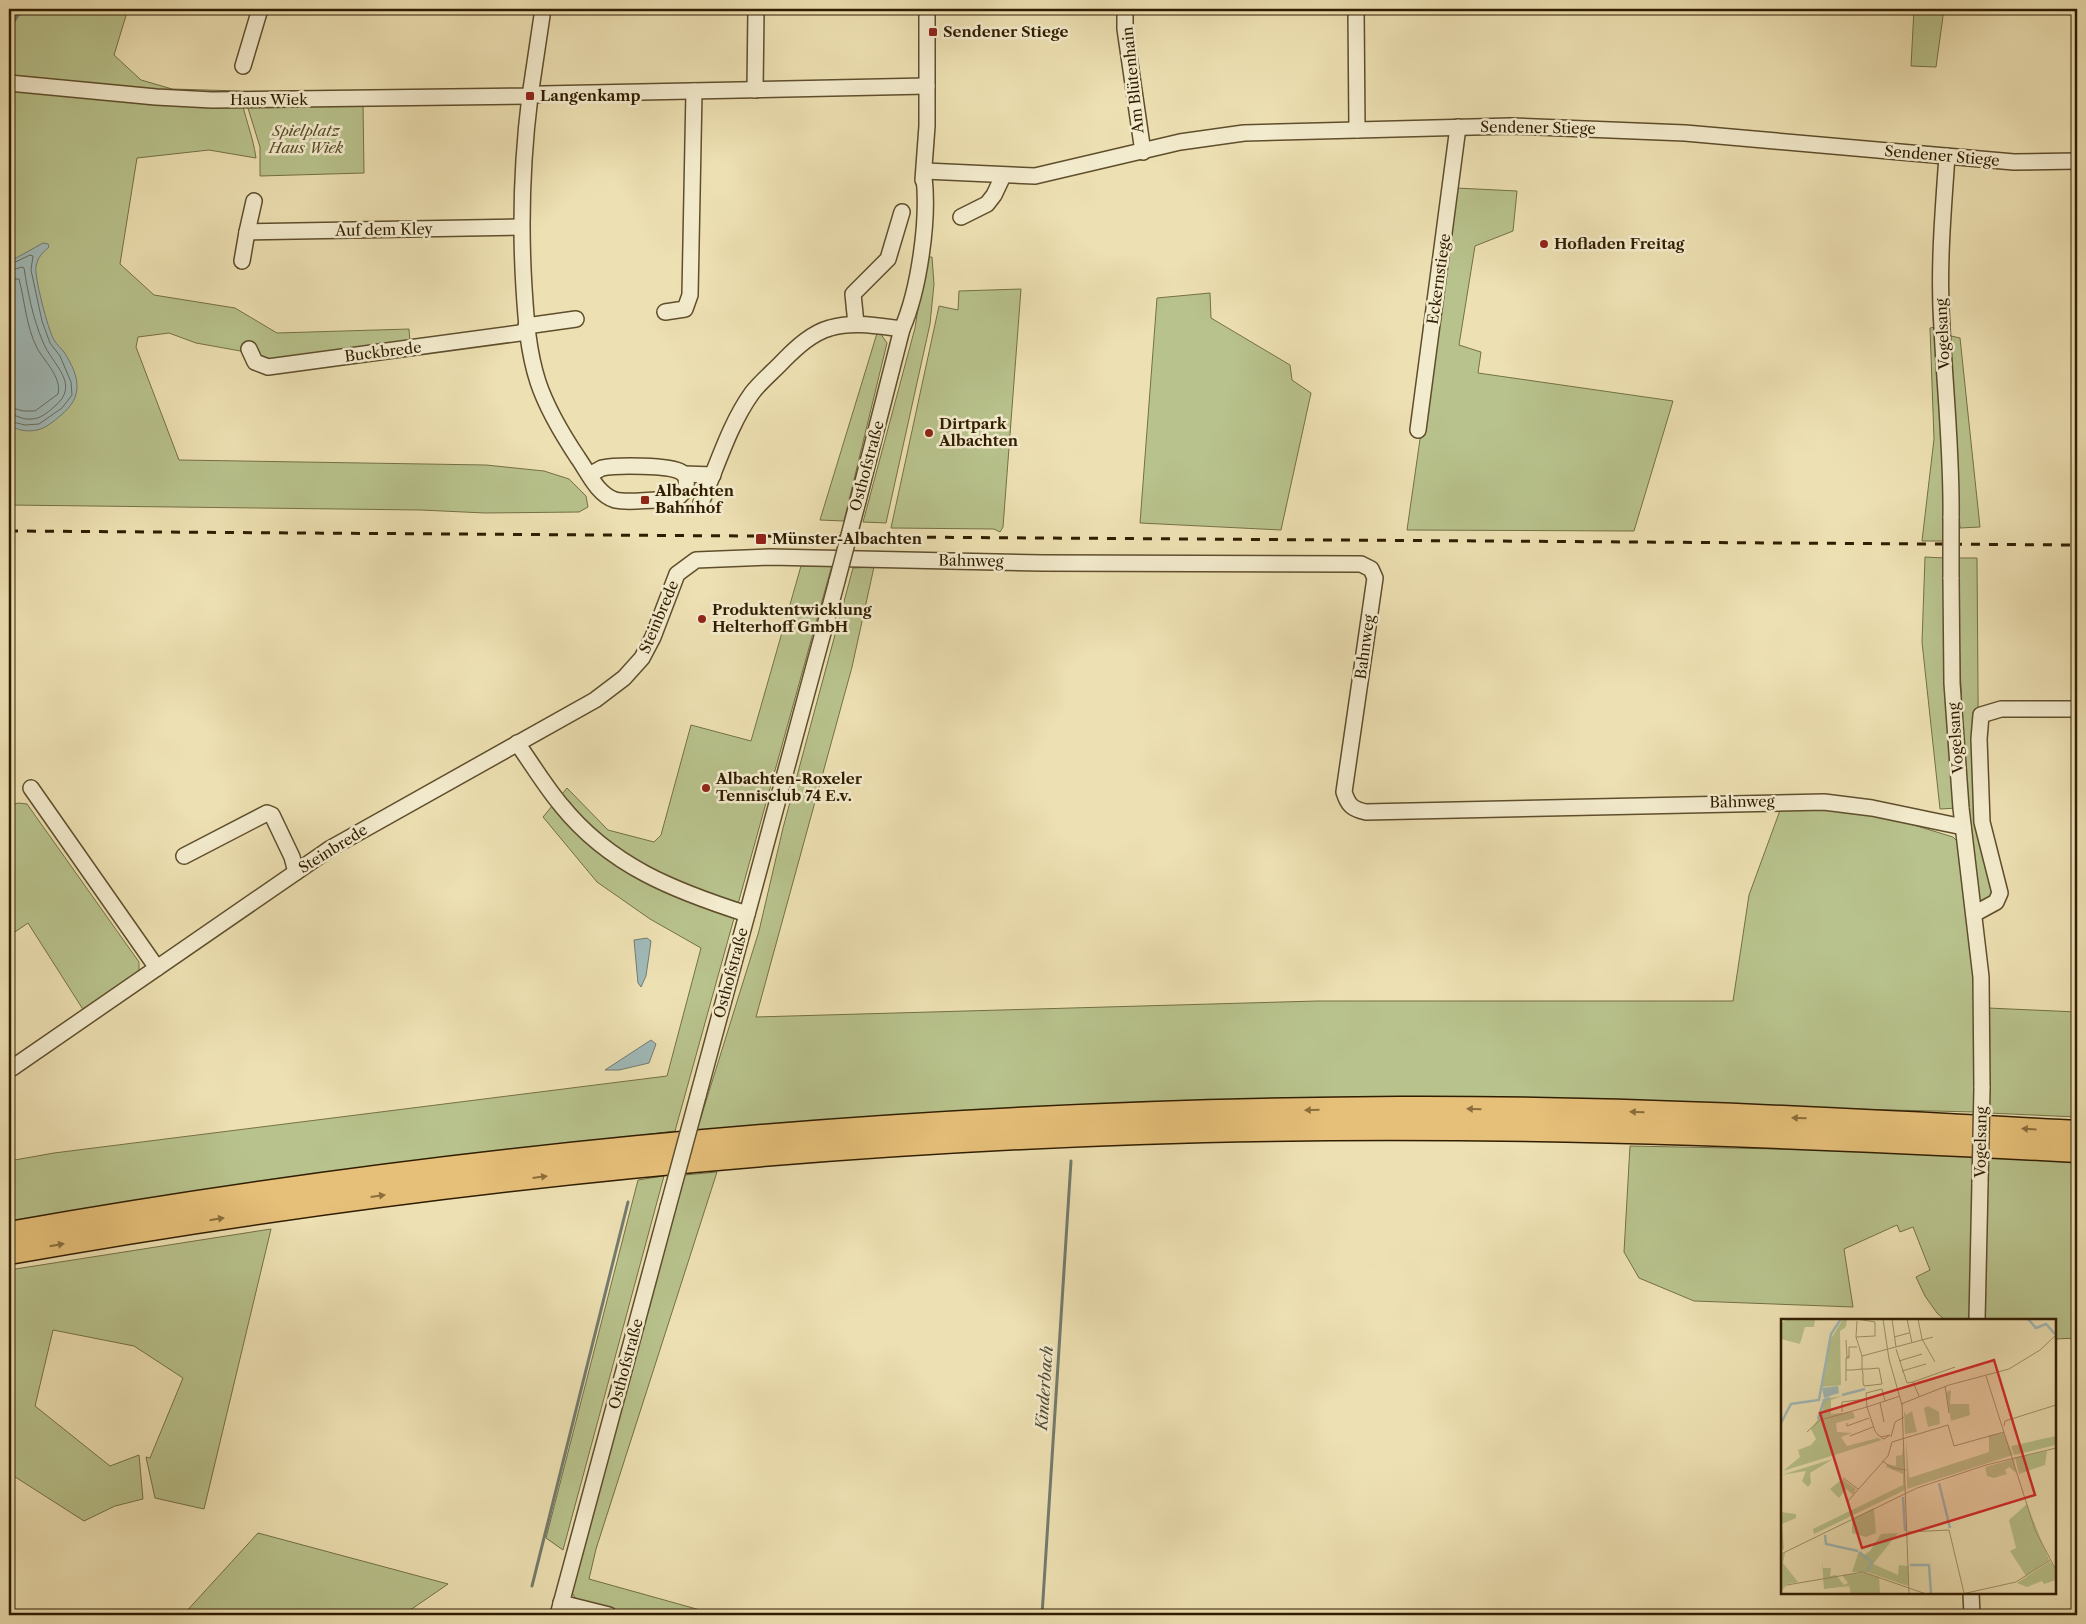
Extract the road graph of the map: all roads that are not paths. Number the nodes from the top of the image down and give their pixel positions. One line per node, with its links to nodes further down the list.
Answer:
1 (260, 9): 7 (street)
2 (543, 9): 12 (street)
3 (756, 9): 10 (street)
4 (927, 9): 9 (street, Osthofstraße)
5 (1125, 9): 15 (street, Am Blütenhain)
6 (1356, 9): 14 (street)
7 (243, 66)
8 (9, 82): 12 (street, Haus Wiek)
9 (926, 86): 10 (street); 18 (street, Osthofstraße)
10 (755, 90): 11 (street)
11 (694, 91): 12 (street); 26 (street)
12 (530, 96): 23 (street)
13 (1458, 128): 14 (street, Sendener Stiege); 16 (street, Sendener Stiege); 32 (street, Eckernstiege)
14 (1357, 130): 15 (street, Sendener Stiege)
15 (1142, 152): 19 (street, Sendener Stiege)
16 (1947, 156): 17 (street, Sendener Stiege); 41 (street, Vogelsang, bridge)
17 (2077, 161)
18 (924, 174): 19 (street, Sendener Stiege); 30 (street, Osthofstraße)
19 (1003, 176): 22 (street)
20 (254, 201): 24 (street)
21 (902, 212): 28 (street)
22 (960, 217)
23 (521, 226): 24 (street, Auf dem Kley); 29 (street)
24 (247, 232): 25 (street)
25 (242, 261)
26 (665, 312)
27 (576, 319): 29 (street)
28 (856, 324): 30 (street); 35 (street)
29 (527, 329): 31 (street, Buckbrede); 33 (street)
30 (902, 329): 44 (street, Osthofstraße, bridge)
31 (249, 350)
32 (1418, 430)
33 (589, 474): 34 (street); 34 (street)
34 (684, 474): 35 (street)
35 (713, 475): 36 (street)
36 (701, 503)
37 (677, 574): 39 (street, Steinbrede); 41 (street, Bahnweg)
38 (2077, 709): 45 (street)
39 (517, 743): 43 (street, Steinbrede); 44 (street)
40 (31, 788): 46 (street)
41 (1963, 827): 45 (street, Vogelsang)
42 (184, 856): 43 (street)
43 (296, 872): 46 (street, Steinbrede)
44 (746, 914): 54 (street, Osthofstraße, bridge)
45 (1974, 914): 52 (street, Vogelsang, bridge)
46 (157, 968): 47 (street, Steinbrede)
47 (12, 1068)
48 (2077, 1132): 50 (highway, one-way to 50)
49 (2077, 1151): 51 (highway, one-way to 49)
50 (9, 1233)
51 (9, 1253)
52 (1977, 1319)
53 (1971, 1594): 56 (street)
54 (560, 1609): 55 (street)
55 (609, 1615)
56 (1972, 1615)

